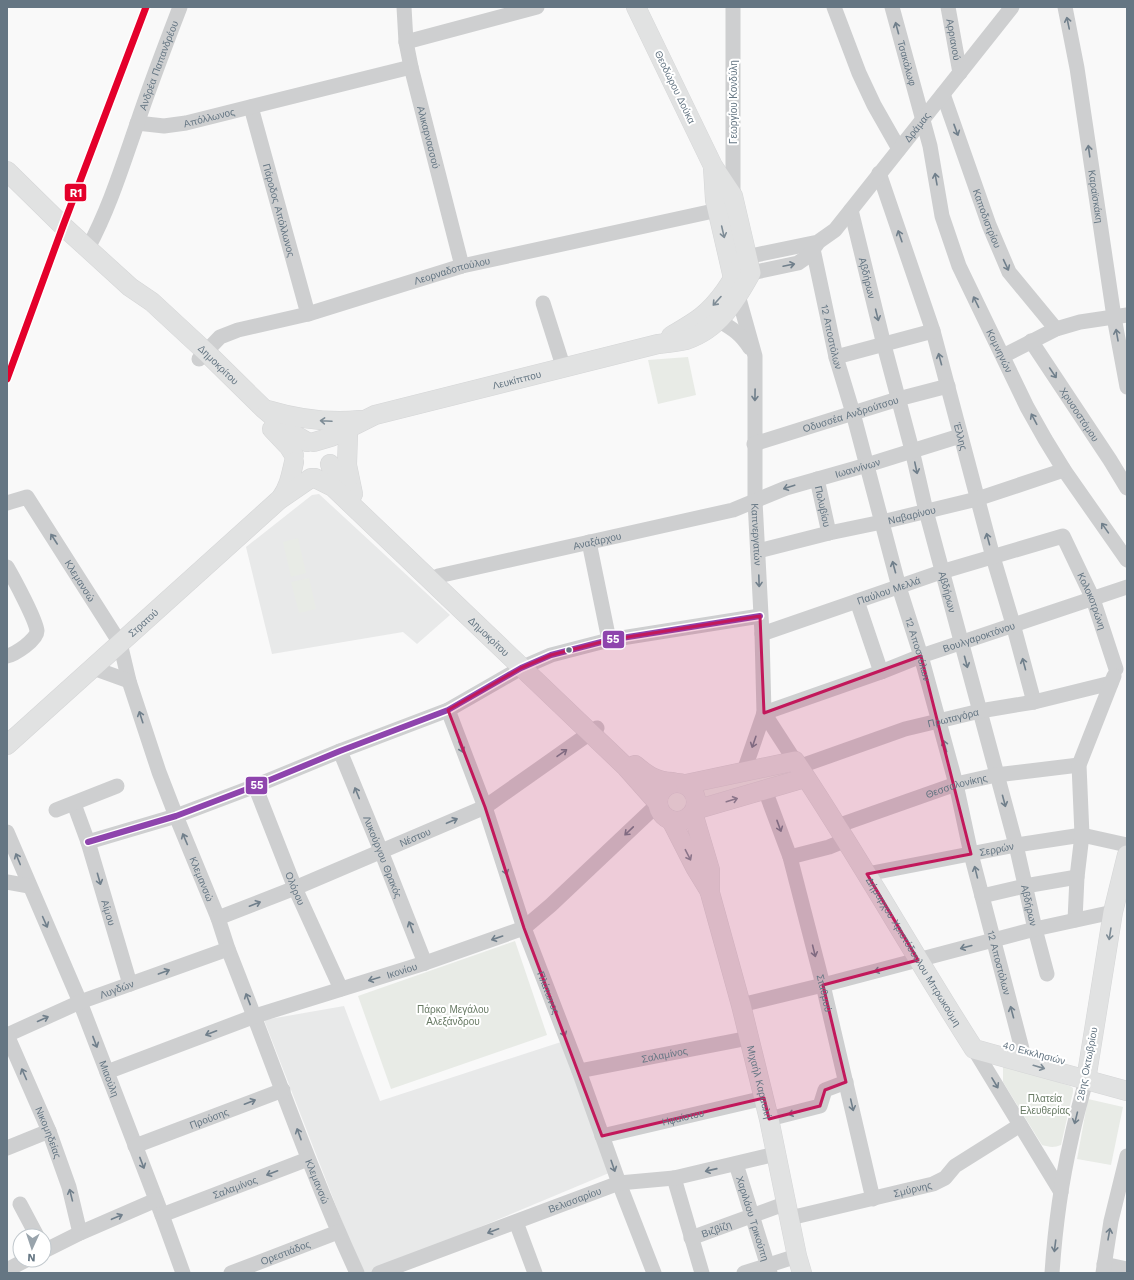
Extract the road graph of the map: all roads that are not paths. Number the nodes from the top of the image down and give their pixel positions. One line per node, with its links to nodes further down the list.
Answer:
1 (180, 7): 18 (street, Ανδρέα Παπανδρέου)
2 (404, 7): 12 (street, Αλικαρνασσού)
3 (537, 7): 11 (street)
4 (636, 7): 20 (main road, Θεοδώρου Δούκα)
5 (734, 7): 23 (street, Γεωργίου Κονδύλη)
6 (834, 7): 19 (street)
7 (892, 7): 17 (street, Τσακάλωφ, one-way to 7)
8 (948, 7): 14 (street, Αρριανού)
9 (1012, 7): 14 (street, Δράμας)
10 (1064, 7): 32 (street, Καραϊσκάκη, one-way to 10)
11 (508, 11): 12 (street)
12 (406, 42): 13 (street, Αλικαρνασσού)
13 (411, 67): 16 (street, Απόλλωνος); 28 (street, Αλικαρνασσού)
14 (960, 73): 15 (street, Δράμας)
15 (943, 94): 17 (street, Δράμας); 34 (street, Καποδιστρίου, one-way to 34)
16 (250, 107): 18 (street, Απόλλωνος); 31 (street, Πάροδος Απόλλωνος)
17 (922, 120): 19 (street, Δράμας); 41 (street, Κομνηνών, one-way to 17)
18 (137, 123): 27 (street)
19 (899, 149): 22 (street, Δράμας)
20 (713, 166): 23 (main road, Θεοδώρου Δούκα); 24 (main road, Θεοδώρου Δούκα)
21 (7, 171): 27 (main road, Δημοκρίτου)
22 (879, 173): 25 (street, Δράμας); 35 (street, Έλλης, one-way to 22)
23 (733, 196): 29 (main road, Θεοδώρου Δούκα)
24 (718, 210): 28 (street, Λεορναδοπούλου); 29 (main road, Θεοδώρου Δούκα, one-way to 29)
25 (851, 210): 26 (street, Δράμας); 38 (street, Αβδήρων, one-way to 38)
26 (816, 246): 29 (street, Δράμας); 42 (street, 12 Αποστόλων)
27 (88, 248): 39 (main road, Δημοκρίτου)
28 (462, 266): 31 (street, Λεορναδοπούλου)
29 (742, 276): 33 (main road, Λευκίππου); 37 (main road, Λευκίππου, one-way to 37); 40 (street, Καπνεργατών)
30 (543, 303): 43 (street)
31 (308, 314): 39 (street, Λεορναδοπούλου)
32 (1120, 316): 34 (street); 45 (street, Καραϊσκάκη, one-way to 32)
33 (718, 320): 37 (main road, Λευκίππου); 40 (street)
34 (1056, 329): 36 (street)
35 (933, 331): 38 (street); 44 (street, Έλλης, one-way to 35)
36 (1031, 341): 41 (street); 60 (street, Χρυσοστόμου, one-way to 60)
37 (658, 344): 43 (main road, Λευκίππου)
38 (884, 345): 42 (street); 46 (street, Αβδήρων)
39 (202, 356): 47 (main road, Δημοκρίτου); 53 (main road, Δημοκρίτου)
40 (754, 356): 52 (street, Καπνεργατών, one-way to 52)
41 (1003, 356): 57 (street, Κομνηνών, one-way to 41)
42 (836, 357): 48 (street, 12 Αποστόλων)
43 (564, 369): 49 (main road, Λευκίππου)
44 (948, 386): 46 (street, Οδυσσέα Ανδρούτσου); 51 (street, Έλλης)
45 (1127, 387)
46 (898, 399): 48 (street, Οδυσσέα Ανδρούτσου); 54 (street, Αβδήρων)
47 (264, 409): 49 (main road, one-way to 47); 53 (main road, Δημοκρίτου)
48 (853, 413): 52 (street, Οδυσσέα Ανδρούτσου); 56 (street, 12 Αποστόλων)
49 (370, 417): 50 (main road, Λευκίππου); 53 (main road, Λευκίππου)
50 (348, 435): 55 (main road, Λευκίππου); 61 (main road)
51 (960, 436): 54 (street, Ιωαννίνων); 62 (street, Έλλης)
52 (754, 444): 64 (street, Καπνεργατών)
53 (302, 450): 55 (main road); 58 (main road); 63 (main road, Στρατού)
54 (912, 450): 56 (street, Ιωαννίνων); 66 (street, Αβδήρων, one-way to 66)
55 (330, 463): 58 (main road); 61 (main road, Δημοκρίτου)
56 (867, 465): 59 (street, Ιωαννίνων); 67 (street, 12 Αποστόλων)
57 (1064, 470): 62 (street, Ναβαρίνου); 73 (street, Κομνηνών, one-way to 57)
58 (313, 478): 63 (main road, Στρατού); 89 (main road, Δημοκρίτου)
59 (817, 479): 64 (street, Ιωαννίνων, one-way to 64); 68 (street, Πολυβίου)
60 (1127, 488)
61 (353, 495): 76 (main road, Δημοκρίτου)
62 (977, 499): 66 (street, Ναβαρίνου); 72 (street, Έλλης, one-way to 62)
63 (279, 500): 85 (main road, Στρατού)
64 (754, 501): 70 (street, Αναξάρχου); 71 (street, Καπνεργατών)
65 (7, 504): 85 (street, Κλεμανσώ, one-way to 65)
66 (926, 511): 67 (street, Ναβαρίνου); 75 (street, Αβδήρων)
67 (882, 522): 68 (street, Ναβαρίνου); 77 (street, 12 Αποστόλων, one-way to 67)
68 (829, 533): 71 (street, Ναβαρίνου)
69 (1063, 536): 72 (street, Παύλου Μελλά); 79 (street, Κολοκοτρώνη)
70 (589, 542): 76 (street, Αναξάρχου); 84 (street)
71 (758, 551): 81 (street, Καπνεργατών, one-way to 81)
72 (993, 557): 75 (street, Παύλου Μελλά); 82 (street, Έλλης)
73 (1127, 560)
74 (7, 567): 87 (street)
75 (941, 572): 77 (street, Παύλου Μελλά); 86 (street, Αβδήρων)
76 (438, 576): 89 (main road, Δημοκρίτου)
77 (899, 587): 80 (street, Παύλου Μελλά); 88 (street, 12 Αποστόλων)
78 (1127, 587): 79 (street, Βουλγαροκτόνου)
79 (1093, 599): 82 (street, Βουλγαροκτόνου); 92 (street, Κολοκοτρώνη)
80 (857, 601): 83 (street, Παύλου Μελλά); 91 (street)
81 (760, 616): 83 (street, Καπνεργατών); 84 (street)
82 (1013, 624): 86 (street, Βουλγαροκτόνου); 94 (street, Έλλης, one-way to 82)
83 (762, 634): 97 (street, Καπνεργατών)
84 (609, 640): 89 (street)
85 (120, 643): 90 (main road, Στρατού); 93 (street, Κλεμανσώ)
86 (960, 643): 88 (street, Βουλγαροκτόνου); 96 (street, Αβδήρων, one-way to 96)
87 (7, 656)
88 (921, 656): 91 (street, Βουλγαροκτόνου); 98 (street, 12 Αποστόλων)
89 (525, 666): 95 (street); 99 (main road, Δημοκρίτου)
90 (92, 668): 93 (street); 100 (main road, Στρατού)
91 (881, 672): 97 (street, Βουλγαροκτόνου)
92 (1118, 674): 94 (street, Πρωταγόρα); 102 (street)
93 (129, 681): 116 (street, Κλεμανσώ, one-way to 93)
94 (1034, 702): 96 (street, Πρωταγόρα)
95 (448, 710): 101 (street); 113 (street, Πλάτωνος, one-way to 113)
96 (980, 711): 98 (street, Πρωταγόρα); 105 (street, Αβδήρων)
97 (764, 713): 103 (street, Δήμαρχου Χριστόδουλου Μπρωκούμη); 104 (street, one-way to 104)
98 (938, 720): 103 (street, Πρωταγόρα); 107 (street, 12 Αποστόλων, one-way to 98)
99 (593, 731): 106 (main road, Δημοκρίτου); 111 (main road, Δημοκρίτου); 113 (street, Νέστου, one-way to 99)
100 (7, 745)
101 (340, 751): 109 (street); 124 (street, Λυκούργου Θρακός, one-way to 101)
102 (1079, 765): 105 (street, Θεσσαλονίκης); 120 (street)
103 (799, 768): 104 (main road); 110 (main road); 119 (main road, Δήμαρχου Χριστόδουλου Μπρωκούμη)
104 (744, 771): 106 (main road)
105 (996, 775): 107 (street, Θεσσαλονίκης); 122 (street, Αβδήρων, one-way to 122)
106 (679, 783): 111 (main road); 115 (main road)
107 (956, 784): 119 (street, Θεσσαλονίκης); 125 (street, 12 Αποστόλων)
108 (117, 786): 112 (street)
109 (255, 786): 116 (street); 133 (street, Ολόρου)
110 (765, 790): 115 (main road, one-way to 110); 127 (street, Σταθμού, one-way to 127)
111 (657, 803): 117 (main road); 139 (street, Ικονίου, one-way to 139)
112 (74, 804): 114 (street); 121 (street, Αίμου)
113 (485, 807): 124 (street, Νέστου, one-way to 113); 139 (street, Πλάτωνος, one-way to 139)
114 (56, 810)
115 (694, 812): 117 (main road); 134 (main road, Μιχαήλ Καραολή)
116 (176, 816): 121 (street); 137 (street, Κλεμανσώ, one-way to 116)
117 (671, 820): 134 (main road, Μιχαήλ Καραολή, one-way to 134)
118 (7, 832): 131 (street, Μιαούλη, one-way to 118)
119 (842, 833): 127 (street, Θεσσαλονίκης); 128 (main road, Δήμαρχου Χριστόδουλου Μπρωκούμη)
120 (1082, 835): 122 (street, Σερρών); 123 (street, Σερρών); 129 (street)
121 (88, 842): 146 (street, Αίμου, one-way to 146)
122 (1016, 845): 125 (street, Σερρών); 132 (street, Αβδήρων)
123 (1127, 845)
124 (381, 851): 133 (street, Νέστου); 144 (street, Λυκούργου Θρακός, one-way to 124)
125 (971, 854): 128 (street, Σερρών); 135 (street, 12 Αποστόλων, one-way to 125)
126 (1127, 855): 136 (main road, 28ης Οκτωβρίου)
127 (790, 857): 147 (street, Σταθμού, one-way to 147)
128 (867, 874): 143 (main road, Δήμαρχου Χριστόδουλου Μπρωκούμη)
129 (1077, 877): 132 (street); 138 (street)
130 (7, 882): 131 (street)
131 (29, 886): 149 (street, Μιαούλη, one-way to 149)
132 (1025, 886): 135 (street); 140 (street, Αβδήρων)
133 (295, 888): 137 (street, Νέστου, one-way to 133); 148 (street, Ολόρου)
134 (710, 893): 150 (main road, Μιχαήλ Καραολή)
135 (982, 896): 141 (street, 12 Αποστόλων)
136 (1119, 905): 138 (street); 159 (main road, 28ης Οκτωβρίου, one-way to 159)
137 (218, 918): 142 (street, Κλεμανσώ)
138 (1076, 920): 140 (street)
139 (524, 928): 144 (street, Ικονίου, one-way to 144); 157 (street, Πλάτωνος, one-way to 157)
140 (1035, 929): 141 (street); 145 (street, Αβδήρων)
141 (993, 940): 143 (street, one-way to 143); 155 (street, 12 Αποστόλων, one-way to 141)
142 (228, 948): 146 (street, Λυγδών, one-way to 142); 151 (street, Κλεμανσώ, one-way to 142)
143 (918, 960): 147 (street, one-way to 147); 152 (main road, Δήμαρχου Χριστόδουλου Μπρωκούμη)
144 (425, 963): 148 (street, Ικονίου, one-way to 148)
145 (1047, 974)
146 (130, 984): 149 (street, Λυγδών)
147 (823, 985): 150 (street); 161 (street, Σταθμού)
148 (341, 989): 151 (street, Ικονίου)
149 (80, 1002): 153 (street, Λυγδών, one-way to 149); 158 (street, Μιαούλη, one-way to 158)
150 (741, 1006): 154 (main road, Μιχαήλ Καραολή)
151 (255, 1016): 158 (street, Ικονίου, one-way to 158); 162 (street, Κλεμανσώ)
152 (964, 1034): 155 (main road, 40 Εκκλησιών); 156 (main road, Δήμαρχου Χριστόδουλου Μπρωκούμη)
153 (7, 1035): 167 (street, Νικομηδείας, one-way to 153)
154 (749, 1038): 157 (street, Σαλαμίνος); 164 (main road, Μιχαήλ Καραολή)
155 (1022, 1049): 159 (main road, 40 Εκκλησιών)
156 (974, 1050): 159 (main road, 40 Εκκλησιών, one-way to 159); 166 (street, Δήμαρχου Χριστόδουλου Μπρωκούμη, one-way to 166)
157 (579, 1070): 168 (street, Πλάτωνος)
158 (107, 1072): 169 (street, Μιαούλη)
159 (1087, 1074): 160 (main road, 40 Εκκλησιών); 163 (main road, 40 Εκκλησιών); 177 (street, 28ης Οκτωβρίου, one-way to 177)
160 (1127, 1078)
161 (846, 1082): 165 (street, one-way to 165); 178 (street, Σταθμού, one-way to 178)
162 (283, 1090): 169 (street, Προύσης, one-way to 162); 173 (street, Κλεμανσώ, one-way to 162)
163 (1127, 1091)
164 (764, 1098): 165 (main road, Μιχαήλ Καραολή); 168 (street, Ηφαίστου)
165 (769, 1119): 171 (main road, Μιχαήλ Καραολή)
166 (1020, 1125): 177 (street, Δήμαρχου Χριστόδουλου Μπρωκούμη); 178 (street, Σμύρνης)
167 (49, 1131): 170 (street); 187 (street, Νικομηδείας, one-way to 167)
168 (602, 1136): 176 (street, Πλάτωνος, one-way to 176)
169 (135, 1146): 179 (street, Μιαούλη, one-way to 179)
170 (7, 1148)
171 (776, 1154): 174 (street, Βελισσαρίου); 181 (main road, Μιχαήλ Καραολή)
172 (1127, 1156): 192 (street, one-way to 172)
173 (308, 1159): 182 (street, Σαλαμίνος, one-way to 182); 186 (street, Κλεμανσώ)
174 (736, 1164): 175 (street, Βελισσαρίου, one-way to 175); 183 (street, Χαριλάου Τρικούπη)
175 (674, 1178): 176 (street, Βελισσαρίου); 188 (street)
176 (619, 1183): 184 (street, Βελισσαρίου); 201 (street, Πλάτωνος)
177 (1061, 1192): 204 (street, 28ης Οκτωβρίου, one-way to 204)
178 (873, 1199): 181 (street, Σμύρνης)
179 (156, 1200): 182 (street, Μιαούλη); 187 (street, one-way to 179)
180 (20, 1204): 185 (street)
181 (788, 1210): 183 (street, Βιζβίζη); 191 (main road, Μιχαήλ Καραολή)
182 (162, 1215): 196 (street, Μιαούλη)
183 (752, 1215): 188 (street, Βιζβίζη); 193 (street, Χαριλάου Τρικούπη)
184 (516, 1222): 195 (street, Βελισσαρίου, one-way to 195); 200 (street)
185 (33, 1228)
186 (338, 1232): 197 (street, Ορεστιάδος); 198 (street, Κλεμανσώ)
187 (80, 1233): 189 (street)
188 (691, 1238): 202 (street)
189 (52, 1247)
190 (1127, 1260): 192 (street)
191 (800, 1264): 193 (street)
192 (1104, 1264): 194 (street)
193 (769, 1269): 203 (street)
194 (1127, 1269)
195 (400, 1270): 199 (street, Βελισσαρίου)
196 (183, 1273)
197 (231, 1273)
198 (357, 1273)
199 (380, 1273)
200 (535, 1273)
201 (654, 1273)
202 (702, 1273)
203 (744, 1273)
204 (1052, 1273)

